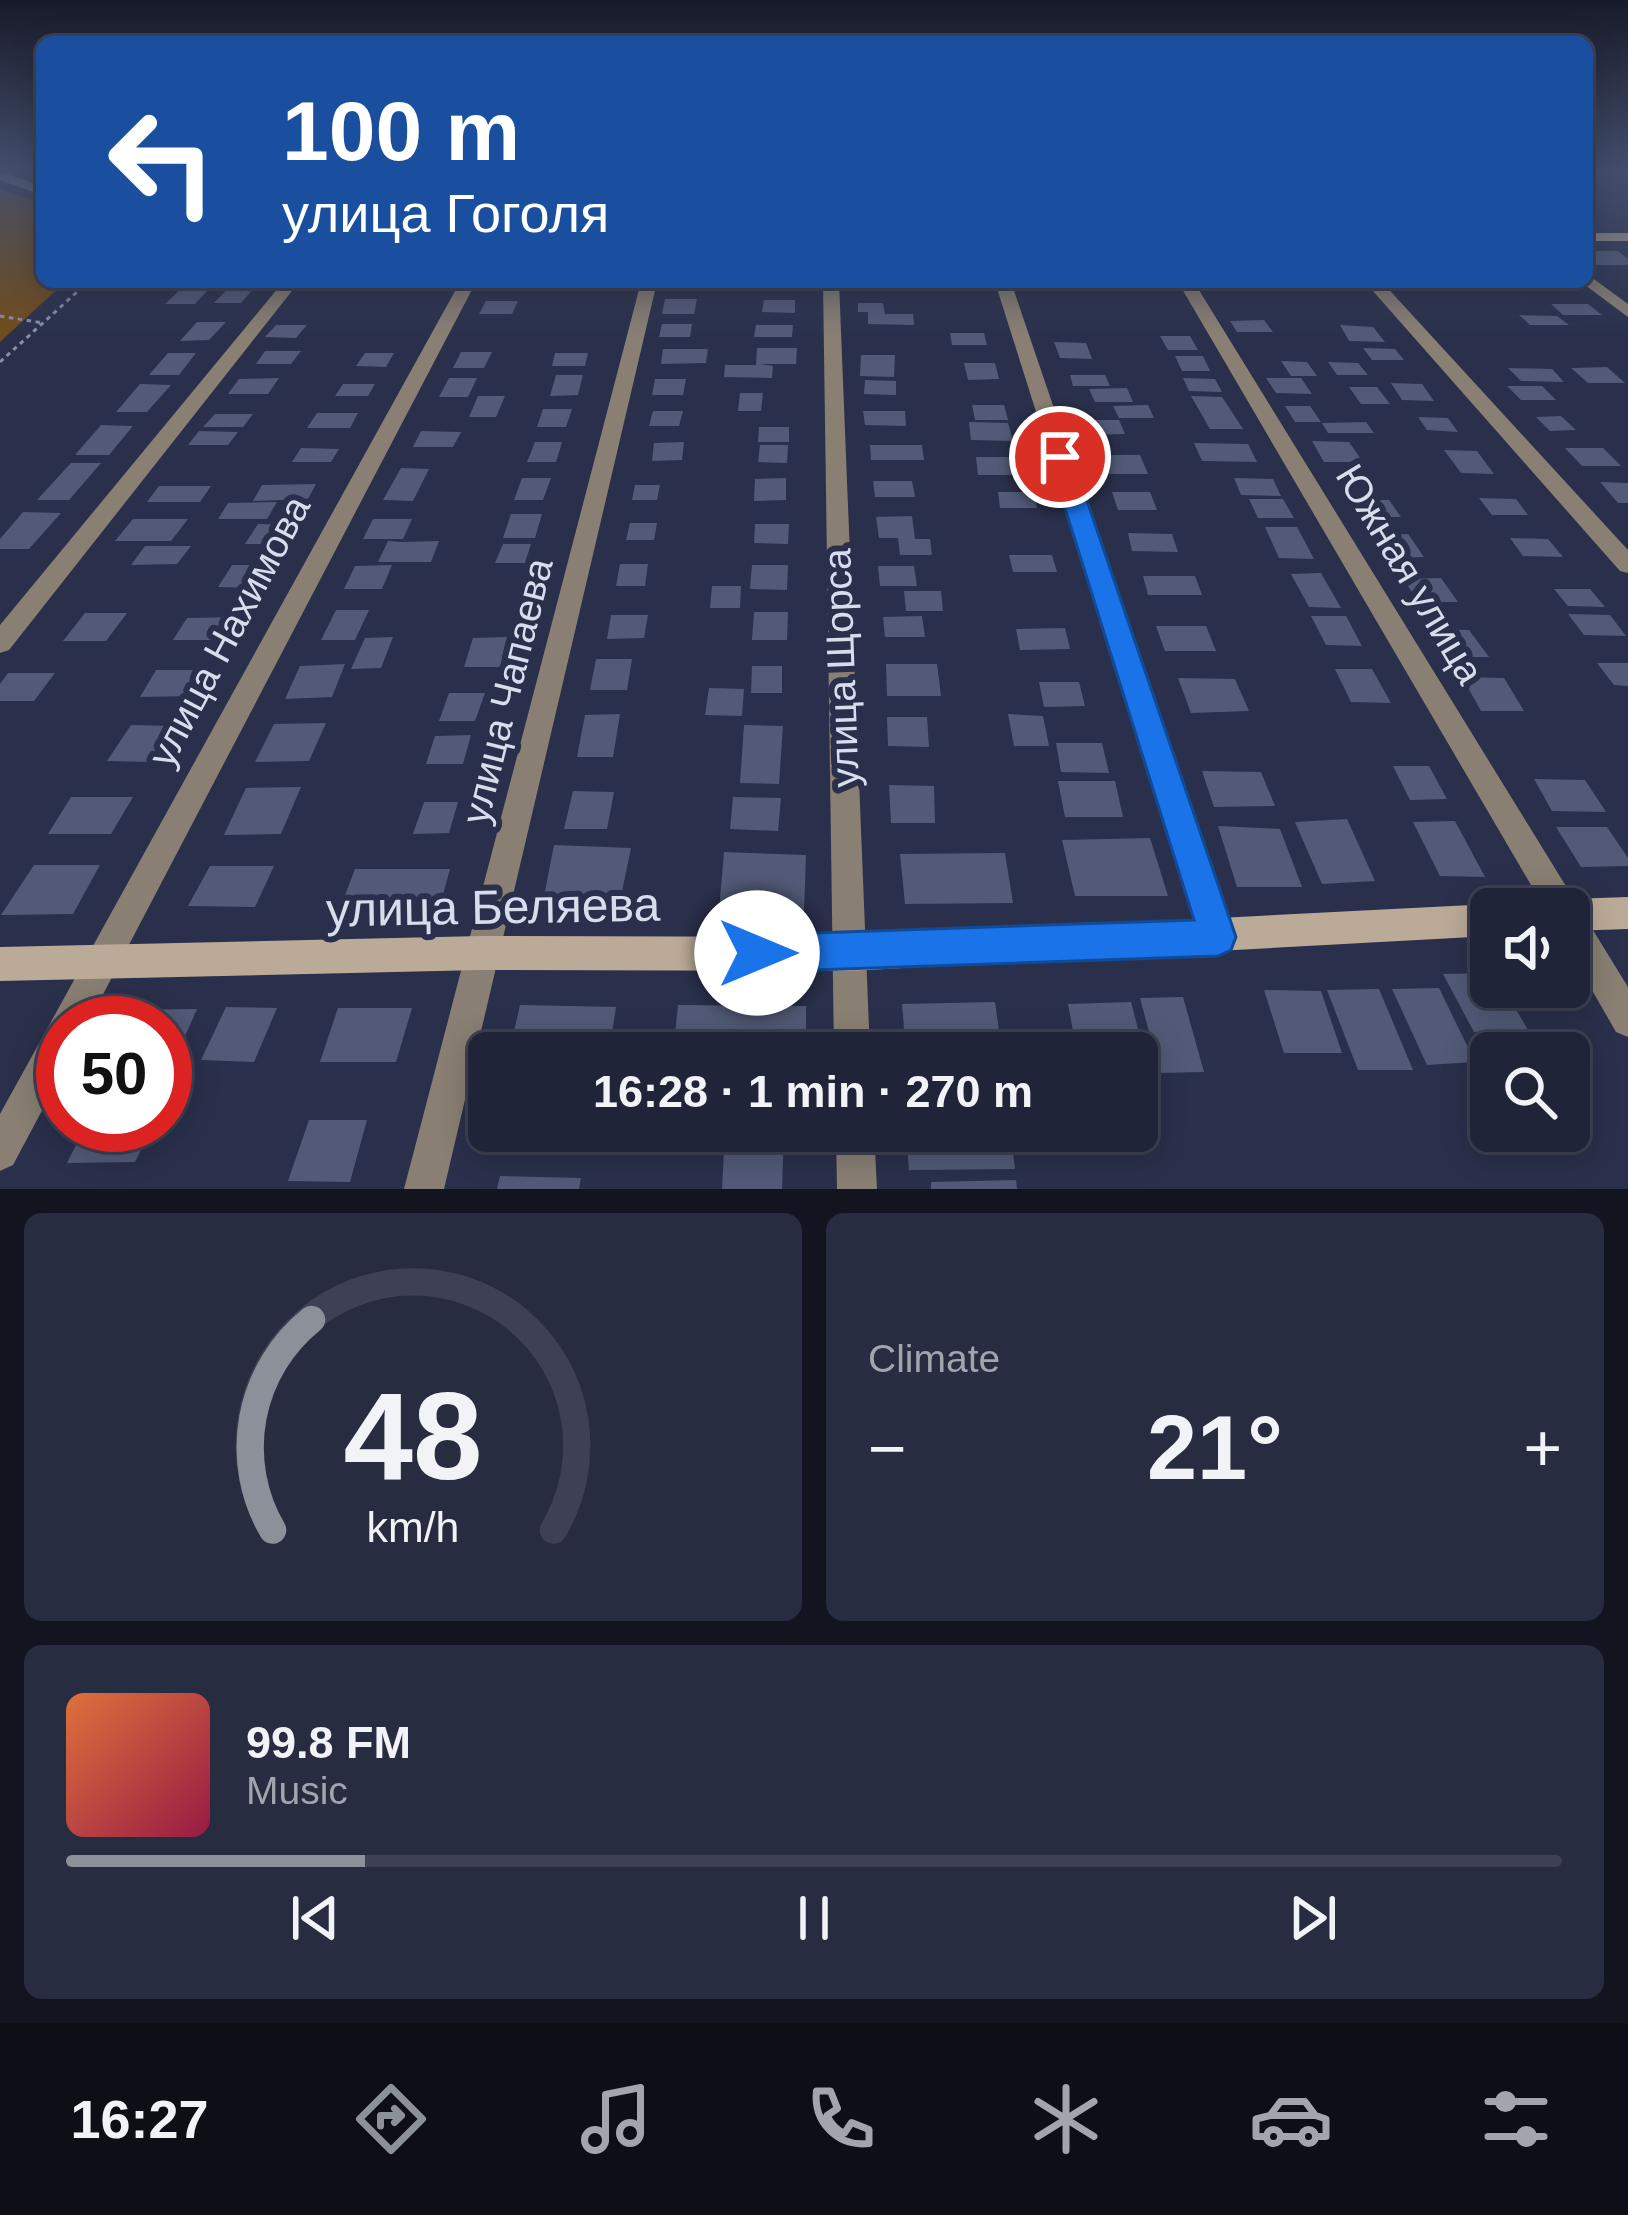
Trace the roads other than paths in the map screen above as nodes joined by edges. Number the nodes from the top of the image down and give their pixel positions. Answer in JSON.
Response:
{"nodes":[{"id":1,"x":1593,"y":237,"type":"edge"},
{"id":2,"x":1628,"y":238,"type":"edge"},
{"id":3,"x":1593,"y":284,"type":"edge"},
{"id":4,"x":286,"y":288,"type":"edge"},
{"id":5,"x":465,"y":288,"type":"edge"},
{"id":6,"x":647,"y":288,"type":"edge"},
{"id":7,"x":831,"y":288,"type":"edge"},
{"id":8,"x":1005,"y":288,"type":"edge"},
{"id":9,"x":1190,"y":288,"type":"edge"},
{"id":10,"x":1378,"y":288,"type":"edge"},
{"id":11,"x":1628,"y":312,"type":"edge"},
{"id":12,"x":1628,"y":565,"type":"edge"},
{"id":13,"x":0,"y":644,"type":"edge"},
{"id":14,"x":1551,"y":888,"type":"edge"},
{"id":15,"x":1628,"y":913,"type":"edge"},
{"id":16,"x":1590,"y":914,"type":"edge"},
{"id":17,"x":1470,"y":921,"type":"edge"},
{"id":18,"x":1218,"y":937,"type":"junction"},
{"id":19,"x":481,"y":953,"type":"junction"},
{"id":20,"x":849,"y":954,"type":"junction"},
{"id":21,"x":1590,"y":954,"type":"edge"},
{"id":22,"x":102,"y":962,"type":"junction"},
{"id":23,"x":0,"y":964,"type":"edge"},
{"id":24,"x":84,"y":996,"type":"edge"},
{"id":25,"x":1628,"y":1020,"type":"edge"},
{"id":26,"x":851,"y":1032,"type":"edge"},
{"id":27,"x":36,"y":1085,"type":"edge"},
{"id":28,"x":0,"y":1152,"type":"edge"},
{"id":29,"x":855,"y":1152,"type":"edge"},
{"id":30,"x":424,"y":1189,"type":"edge"},
{"id":31,"x":856,"y":1189,"type":"edge"}],
"edges":[{"from":1,"to":2,"type":"main road"},
{"from":3,"to":11,"type":"street"},
{"from":4,"to":13,"type":"street"},
{"from":5,"to":22,"type":"street","name":"улица Нахимова"},
{"from":6,"to":19,"type":"street","name":"улица Чапаева"},
{"from":7,"to":20,"type":"street","name":"улица Щорса"},
{"from":8,"to":18,"type":"street"},
{"from":9,"to":14,"type":"street","name":"Южная улица"},
{"from":10,"to":12,"type":"street"},
{"from":15,"to":16,"type":"main road"},
{"from":17,"to":18,"type":"main road","name":"улица Беляева"},
{"from":18,"to":20,"type":"main road","name":"улица Беляева"},
{"from":19,"to":20,"type":"main road","name":"улица Беляева"},
{"from":19,"to":22,"type":"main road","name":"улица Беляева"},
{"from":19,"to":30,"type":"street","name":"улица Чапаева"},
{"from":20,"to":26,"type":"street","name":"улица Щорса"},
{"from":21,"to":25,"type":"street","name":"Южная улица"},
{"from":22,"to":23,"type":"main road","name":"улица Беляева"},
{"from":22,"to":24,"type":"street","name":"улица Нахимова"},
{"from":27,"to":28,"type":"street"},
{"from":29,"to":31,"type":"street"}]}
